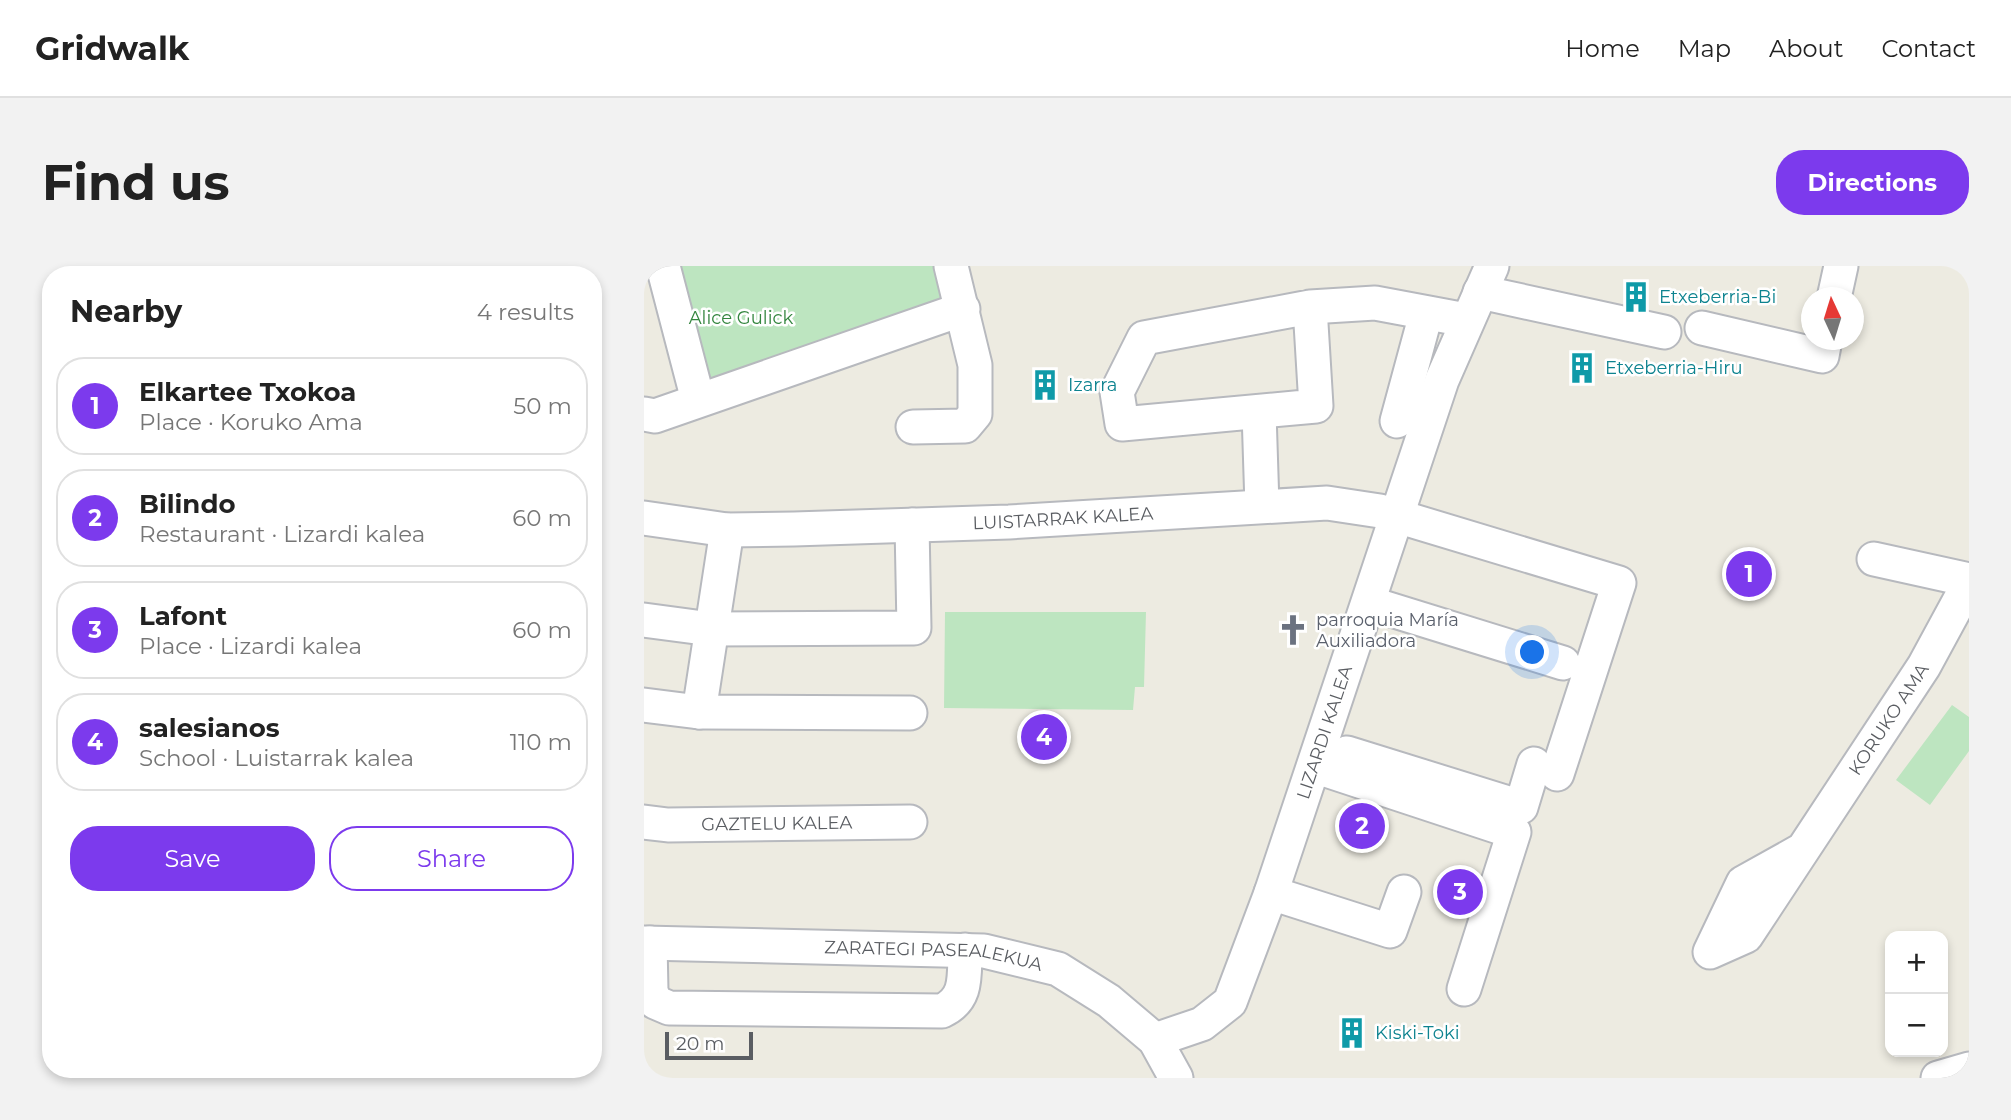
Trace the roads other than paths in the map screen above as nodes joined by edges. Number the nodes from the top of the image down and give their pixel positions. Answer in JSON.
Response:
{"nodes":[{"id":1,"x":663,"y":266,"type":"edge"},
{"id":2,"x":951,"y":266,"type":"edge"},
{"id":3,"x":1841,"y":266,"type":"edge"},
{"id":4,"x":1836,"y":287,"type":"edge"},
{"id":5,"x":1479,"y":293,"type":"edge"},
{"id":6,"x":1310,"y":307,"type":"junction"},
{"id":7,"x":963,"y":309,"type":"junction"},
{"id":8,"x":1426,"y":314,"type":"junction"},
{"id":9,"x":1702,"y":328,"type":"dead end"},
{"id":10,"x":1664,"y":332,"type":"dead end"},
{"id":11,"x":1823,"y":350,"type":"edge"},
{"id":12,"x":698,"y":400,"type":"junction"},
{"id":13,"x":1259,"y":412,"type":"junction"},
{"id":14,"x":644,"y":414,"type":"edge"},
{"id":15,"x":1397,"y":421,"type":"dead end"},
{"id":16,"x":913,"y":427,"type":"dead end"},
{"id":17,"x":1262,"y":506,"type":"junction"},
{"id":18,"x":1398,"y":517,"type":"junction"},
{"id":19,"x":644,"y":519,"type":"edge"},
{"id":20,"x":912,"y":525,"type":"junction"},
{"id":21,"x":727,"y":530,"type":"junction"},
{"id":22,"x":1874,"y":559,"type":"dead end"},
{"id":23,"x":1969,"y":582,"type":"edge"},
{"id":24,"x":1369,"y":603,"type":"junction"},
{"id":25,"x":644,"y":620,"type":"edge"},
{"id":26,"x":711,"y":629,"type":"junction"},
{"id":27,"x":1563,"y":663,"type":"dead end"},
{"id":28,"x":644,"y":705,"type":"edge"},
{"id":29,"x":699,"y":712,"type":"junction"},
{"id":30,"x":910,"y":713,"type":"dead end"},
{"id":31,"x":1317,"y":755,"type":"junction"},
{"id":32,"x":644,"y":822,"type":"edge"},
{"id":33,"x":910,"y":822,"type":"dead end"},
{"id":34,"x":1802,"y":850,"type":"dead end"},
{"id":35,"x":1404,"y":892,"type":"dead end"},
{"id":36,"x":1271,"y":893,"type":"junction"},
{"id":37,"x":647,"y":943,"type":"edge"},
{"id":38,"x":965,"y":950,"type":"junction"},
{"id":39,"x":1464,"y":989,"type":"dead end"},
{"id":40,"x":1155,"y":1040,"type":"junction"},
{"id":41,"x":1176,"y":1078,"type":"edge"}],
"edges":[{"from":1,"to":12,"type":"street"},
{"from":2,"to":7,"type":"street"},
{"from":3,"to":4,"type":"street"},
{"from":5,"to":8,"type":"street"},
{"from":5,"to":10,"type":"street"},
{"from":5,"to":18,"type":"street","name":"LIZARDI KALEA"},
{"from":6,"to":8,"type":"street"},
{"from":6,"to":13,"type":"street"},
{"from":6,"to":13,"type":"street"},
{"from":7,"to":12,"type":"street"},
{"from":7,"to":16,"type":"street"},
{"from":8,"to":15,"type":"street"},
{"from":9,"to":11,"type":"street"},
{"from":12,"to":14,"type":"street"},
{"from":13,"to":17,"type":"street"},
{"from":17,"to":18,"type":"street","name":"LUISTARRAK KALEA"},
{"from":17,"to":20,"type":"street","name":"LUISTARRAK KALEA"},
{"from":18,"to":24,"type":"street","name":"LIZARDI KALEA"},
{"from":18,"to":31,"type":"street","name":"LUISTARRAK KALEA"},
{"from":19,"to":21,"type":"street","name":"LUISTARRAK KALEA"},
{"from":20,"to":21,"type":"street","name":"LUISTARRAK KALEA"},
{"from":20,"to":26,"type":"street"},
{"from":21,"to":26,"type":"street"},
{"from":22,"to":23,"type":"street","name":"KORUKO AMA"},
{"from":23,"to":34,"type":"street","name":"KORUKO AMA"},
{"from":24,"to":27,"type":"street"},
{"from":24,"to":31,"type":"street","name":"LIZARDI KALEA"},
{"from":25,"to":26,"type":"street"},
{"from":26,"to":29,"type":"street"},
{"from":28,"to":29,"type":"street"},
{"from":29,"to":30,"type":"street"},
{"from":31,"to":36,"type":"street","name":"LIZARDI KALEA"},
{"from":31,"to":39,"type":"street"},
{"from":32,"to":33,"type":"street","name":"GAZTELU KALEA"},
{"from":35,"to":36,"type":"street"},
{"from":36,"to":40,"type":"street","name":"LIZARDI KALEA"},
{"from":37,"to":38,"type":"street","name":"ZARATEGI PASEALEKUA"},
{"from":37,"to":38,"type":"street"},
{"from":38,"to":40,"type":"street","name":"ZARATEGI PASEALEKUA"},
{"from":40,"to":41,"type":"street","name":"ZARATEGI PASEALEKUA"}]}
